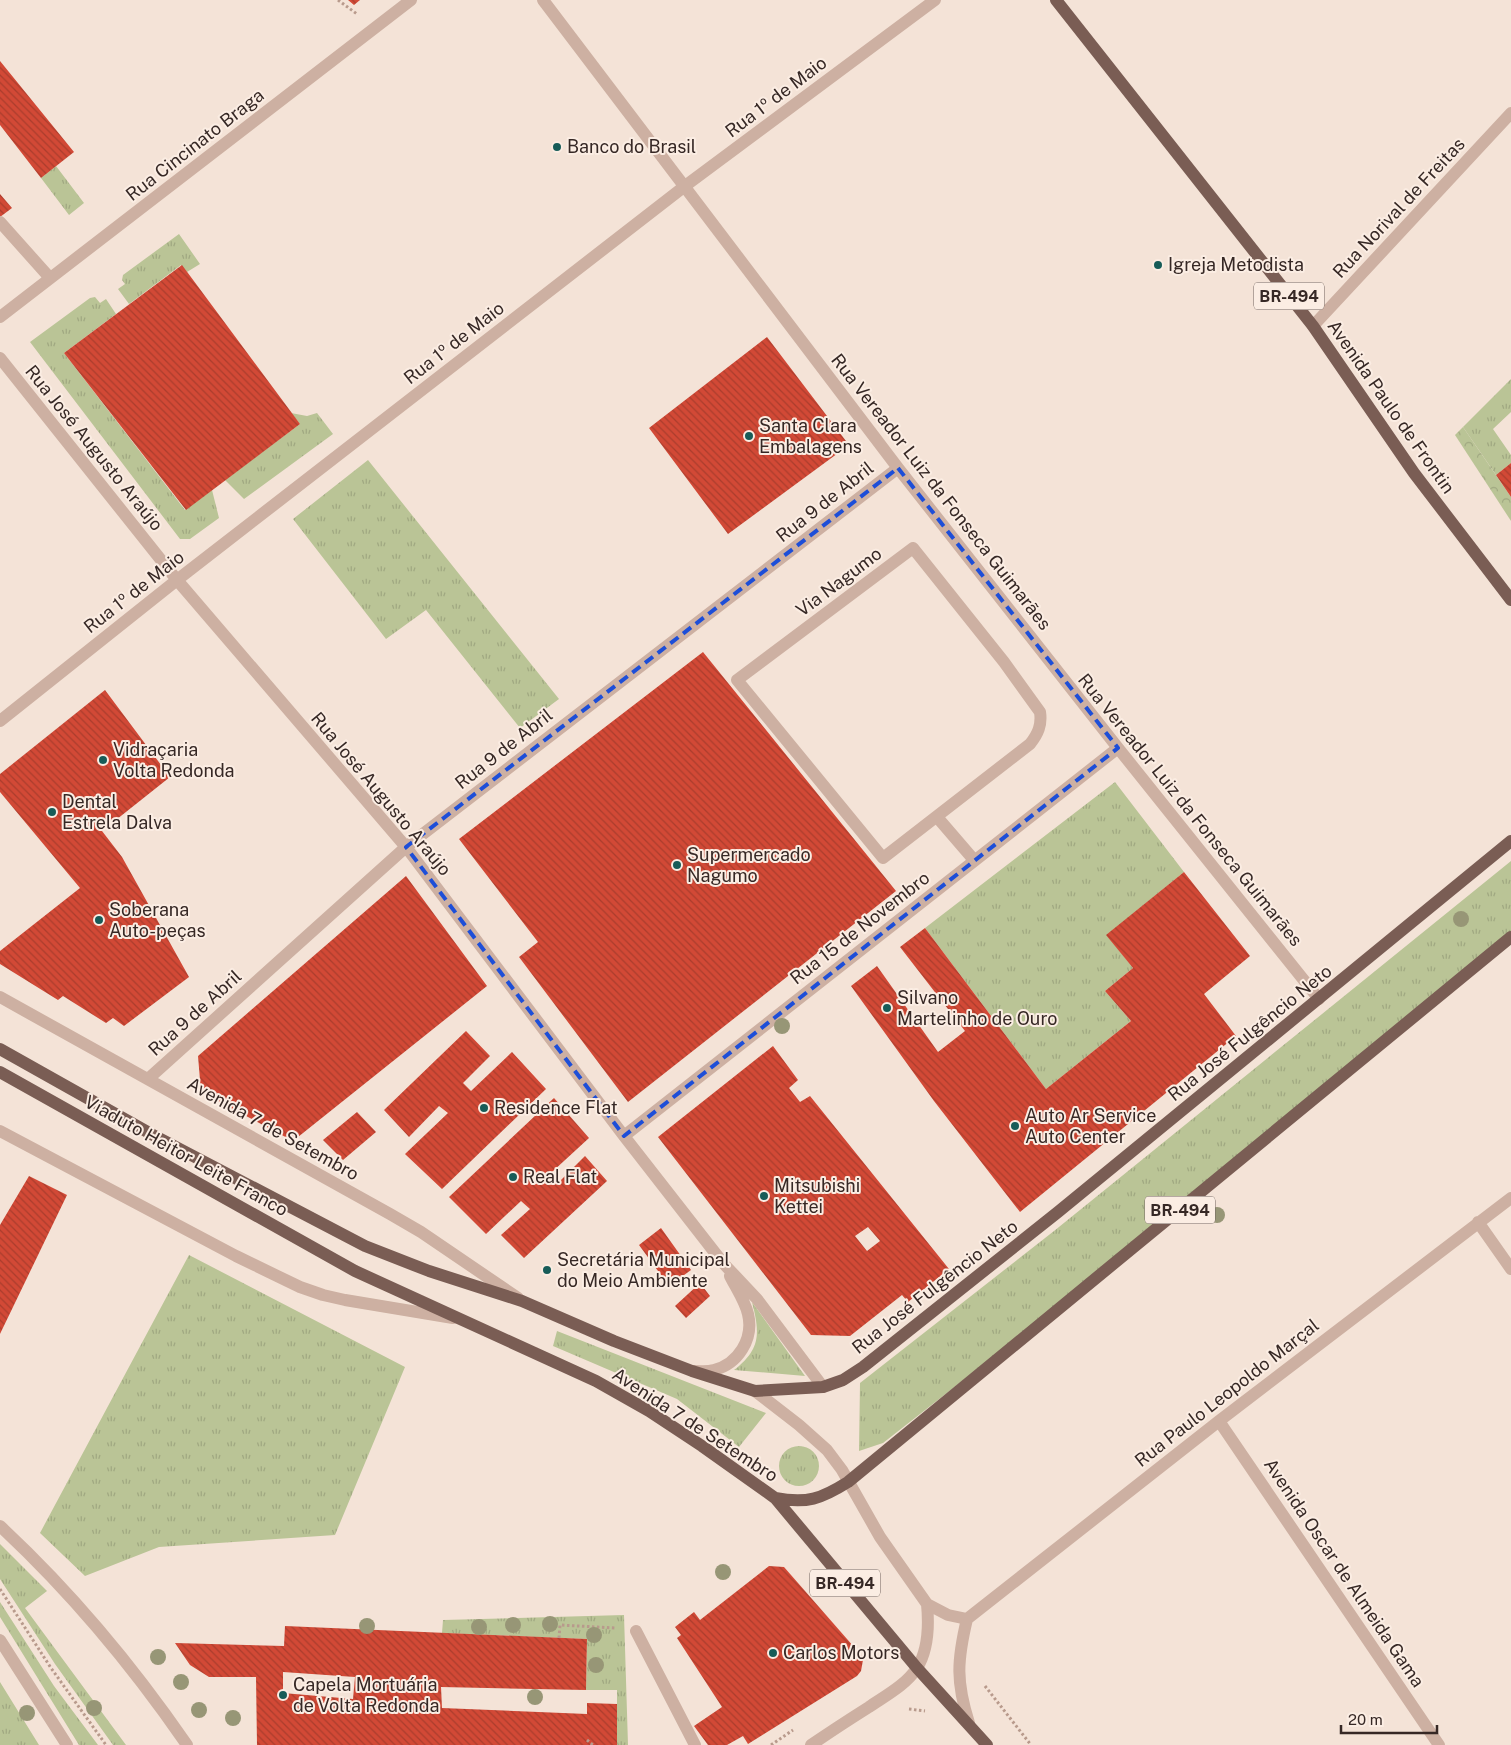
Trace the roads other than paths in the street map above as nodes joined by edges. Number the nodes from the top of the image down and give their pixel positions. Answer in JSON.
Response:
{"nodes":[{"id":1,"x":411,"y":0,"type":"edge"},
{"id":2,"x":543,"y":0,"type":"edge"},
{"id":3,"x":935,"y":0,"type":"edge"},
{"id":4,"x":1056,"y":0,"type":"edge"},
{"id":5,"x":1511,"y":113,"type":"edge"},
{"id":6,"x":685,"y":186,"type":"junction"},
{"id":7,"x":0,"y":222,"type":"edge"},
{"id":8,"x":50,"y":278,"type":"junction"},
{"id":9,"x":0,"y":317,"type":"edge"},
{"id":10,"x":1313,"y":326,"type":"junction"},
{"id":11,"x":0,"y":358,"type":"edge"},
{"id":12,"x":898,"y":468,"type":"junction"},
{"id":13,"x":177,"y":580,"type":"junction"},
{"id":14,"x":1511,"y":600,"type":"edge"},
{"id":15,"x":0,"y":721,"type":"edge"},
{"id":16,"x":1118,"y":748,"type":"junction"},
{"id":17,"x":937,"y":816,"type":"junction"},
{"id":18,"x":1511,"y":841,"type":"edge"},
{"id":19,"x":406,"y":847,"type":"junction"},
{"id":20,"x":974,"y":860,"type":"junction"},
{"id":21,"x":1511,"y":937,"type":"edge"},
{"id":22,"x":0,"y":998,"type":"edge"},
{"id":23,"x":1319,"y":999,"type":"junction"},
{"id":24,"x":0,"y":1049,"type":"edge"},
{"id":25,"x":0,"y":1072,"type":"edge"},
{"id":26,"x":148,"y":1079,"type":"junction"},
{"id":27,"x":0,"y":1131,"type":"edge"},
{"id":28,"x":624,"y":1136,"type":"junction"},
{"id":29,"x":1511,"y":1198,"type":"edge"},
{"id":30,"x":1478,"y":1222,"type":"junction"},
{"id":31,"x":723,"y":1263,"type":"junction"},
{"id":32,"x":1511,"y":1269,"type":"edge"},
{"id":33,"x":356,"y":1271,"type":"joint"},
{"id":34,"x":522,"y":1301,"type":"junction"},
{"id":35,"x":464,"y":1320,"type":"junction"},
{"id":36,"x":692,"y":1371,"type":"junction"},
{"id":37,"x":823,"y":1387,"type":"junction"},
{"id":38,"x":755,"y":1391,"type":"junction"},
{"id":39,"x":1219,"y":1421,"type":"junction"},
{"id":40,"x":848,"y":1482,"type":"junction"},
{"id":41,"x":775,"y":1498,"type":"junction"},
{"id":42,"x":0,"y":1526,"type":"edge"},
{"id":43,"x":928,"y":1604,"type":"junction"},
{"id":44,"x":967,"y":1619,"type":"junction"},
{"id":45,"x":636,"y":1631,"type":"road end"},
{"id":46,"x":0,"y":1640,"type":"edge"},
{"id":47,"x":917,"y":1668,"type":"junction"},
{"id":48,"x":968,"y":1723,"type":"junction"},
{"id":49,"x":67,"y":1745,"type":"edge"},
{"id":50,"x":187,"y":1745,"type":"edge"},
{"id":51,"x":695,"y":1745,"type":"edge"},
{"id":52,"x":811,"y":1745,"type":"edge"},
{"id":53,"x":987,"y":1745,"type":"edge"},
{"id":54,"x":1439,"y":1745,"type":"edge"}],
"edges":[{"from":1,"to":8,"type":"street","name":"Rua Cincinato Braga"},
{"from":2,"to":6,"type":"street","name":"Rua Vereador Luiz da Fonseca Guimarães"},
{"from":3,"to":6,"type":"street","name":"Rua 1º de Maio"},
{"from":4,"to":10,"type":"main road","name":"Avenida Paulo de Frontin","number":"BR-494"},
{"from":5,"to":10,"type":"street","name":"Rua Norival de Freitas"},
{"from":6,"to":12,"type":"street","name":"Rua Vereador Luiz da Fonseca Guimarães"},
{"from":6,"to":13,"type":"street","name":"Rua 1º de Maio"},
{"from":7,"to":8,"type":"street"},
{"from":8,"to":9,"type":"street","name":"Rua Cincinato Braga"},
{"from":10,"to":14,"type":"main road","name":"Avenida Paulo de Frontin","number":"BR-494"},
{"from":11,"to":13,"type":"street","name":"Rua José Augusto Araújo"},
{"from":12,"to":16,"type":"street","name":"Rua Vereador Luiz da Fonseca Guimarães"},
{"from":12,"to":19,"type":"street","name":"Rua 9 de Abril"},
{"from":13,"to":15,"type":"street","name":"Rua 1º de Maio"},
{"from":13,"to":19,"type":"street","name":"Rua José Augusto Araújo"},
{"from":16,"to":20,"type":"street","name":"Rua 15 de Novembro"},
{"from":16,"to":23,"type":"street","name":"Rua Vereador Luiz da Fonseca Guimarães"},
{"from":17,"to":17,"type":"street","name":"Via Nagumo"},
{"from":17,"to":20,"type":"street"},
{"from":18,"to":23,"type":"main road","name":"Rua José Fulgêncio Neto"},
{"from":19,"to":26,"type":"street","name":"Rua 9 de Abril"},
{"from":19,"to":28,"type":"street","name":"Rua José Augusto Araújo"},
{"from":20,"to":28,"type":"street","name":"Rua 15 de Novembro"},
{"from":21,"to":40,"type":"main road","number":"BR-494"},
{"from":22,"to":26,"type":"street","name":"Avenida 7 de Setembro"},
{"from":23,"to":37,"type":"main road","name":"Rua José Fulgêncio Neto"},
{"from":24,"to":34,"type":"main road","name":"Avenida 7 de Setembro"},
{"from":25,"to":33,"type":"main road","name":"Viaduto Heitor Leite Franco"},
{"from":26,"to":34,"type":"street","name":"Avenida 7 de Setembro"},
{"from":27,"to":35,"type":"street","name":"Avenida 7 de Setembro"},
{"from":28,"to":31,"type":"street","name":"Rua José Augusto Araújo"},
{"from":29,"to":30,"type":"street","name":"Rua Paulo Leopoldo Marçal"},
{"from":30,"to":32,"type":"street"},
{"from":30,"to":39,"type":"street","name":"Rua Paulo Leopoldo Marçal"},
{"from":31,"to":36,"type":"street","name":"Rua José Augusto Araújo"},
{"from":31,"to":37,"type":"street","name":"Rua José Augusto Araújo"},
{"from":33,"to":35,"type":"main road","name":"Avenida 7 de Setembro"},
{"from":34,"to":36,"type":"main road","name":"Avenida 7 de Setembro"},
{"from":35,"to":41,"type":"main road","name":"Avenida 7 de Setembro"},
{"from":36,"to":38,"type":"main road","name":"Avenida 7 de Setembro"},
{"from":37,"to":38,"type":"main road","name":"Rua José Fulgêncio Neto"},
{"from":38,"to":40,"type":"street","name":"Avenida 7 de Setembro"},
{"from":39,"to":44,"type":"street","name":"Rua Paulo Leopoldo Marçal"},
{"from":39,"to":54,"type":"street","name":"Avenida Oscar de Almeida Gama"},
{"from":40,"to":41,"type":"main road"},
{"from":40,"to":43,"type":"street","name":"Avenida 7 de Setembro","number":"BR-494"},
{"from":41,"to":47,"type":"main road","name":"Avenida 7 de Setembro","number":"BR-494"},
{"from":42,"to":50,"type":"street"},
{"from":43,"to":44,"type":"street"},
{"from":43,"to":47,"type":"street"},
{"from":44,"to":48,"type":"street"},
{"from":45,"to":51,"type":"street"},
{"from":46,"to":49,"type":"street"},
{"from":47,"to":48,"type":"main road","name":"Avenida 7 de Setembro"},
{"from":47,"to":52,"type":"street"},
{"from":48,"to":53,"type":"main road","name":"Avenida 7 de Setembro"}]}
